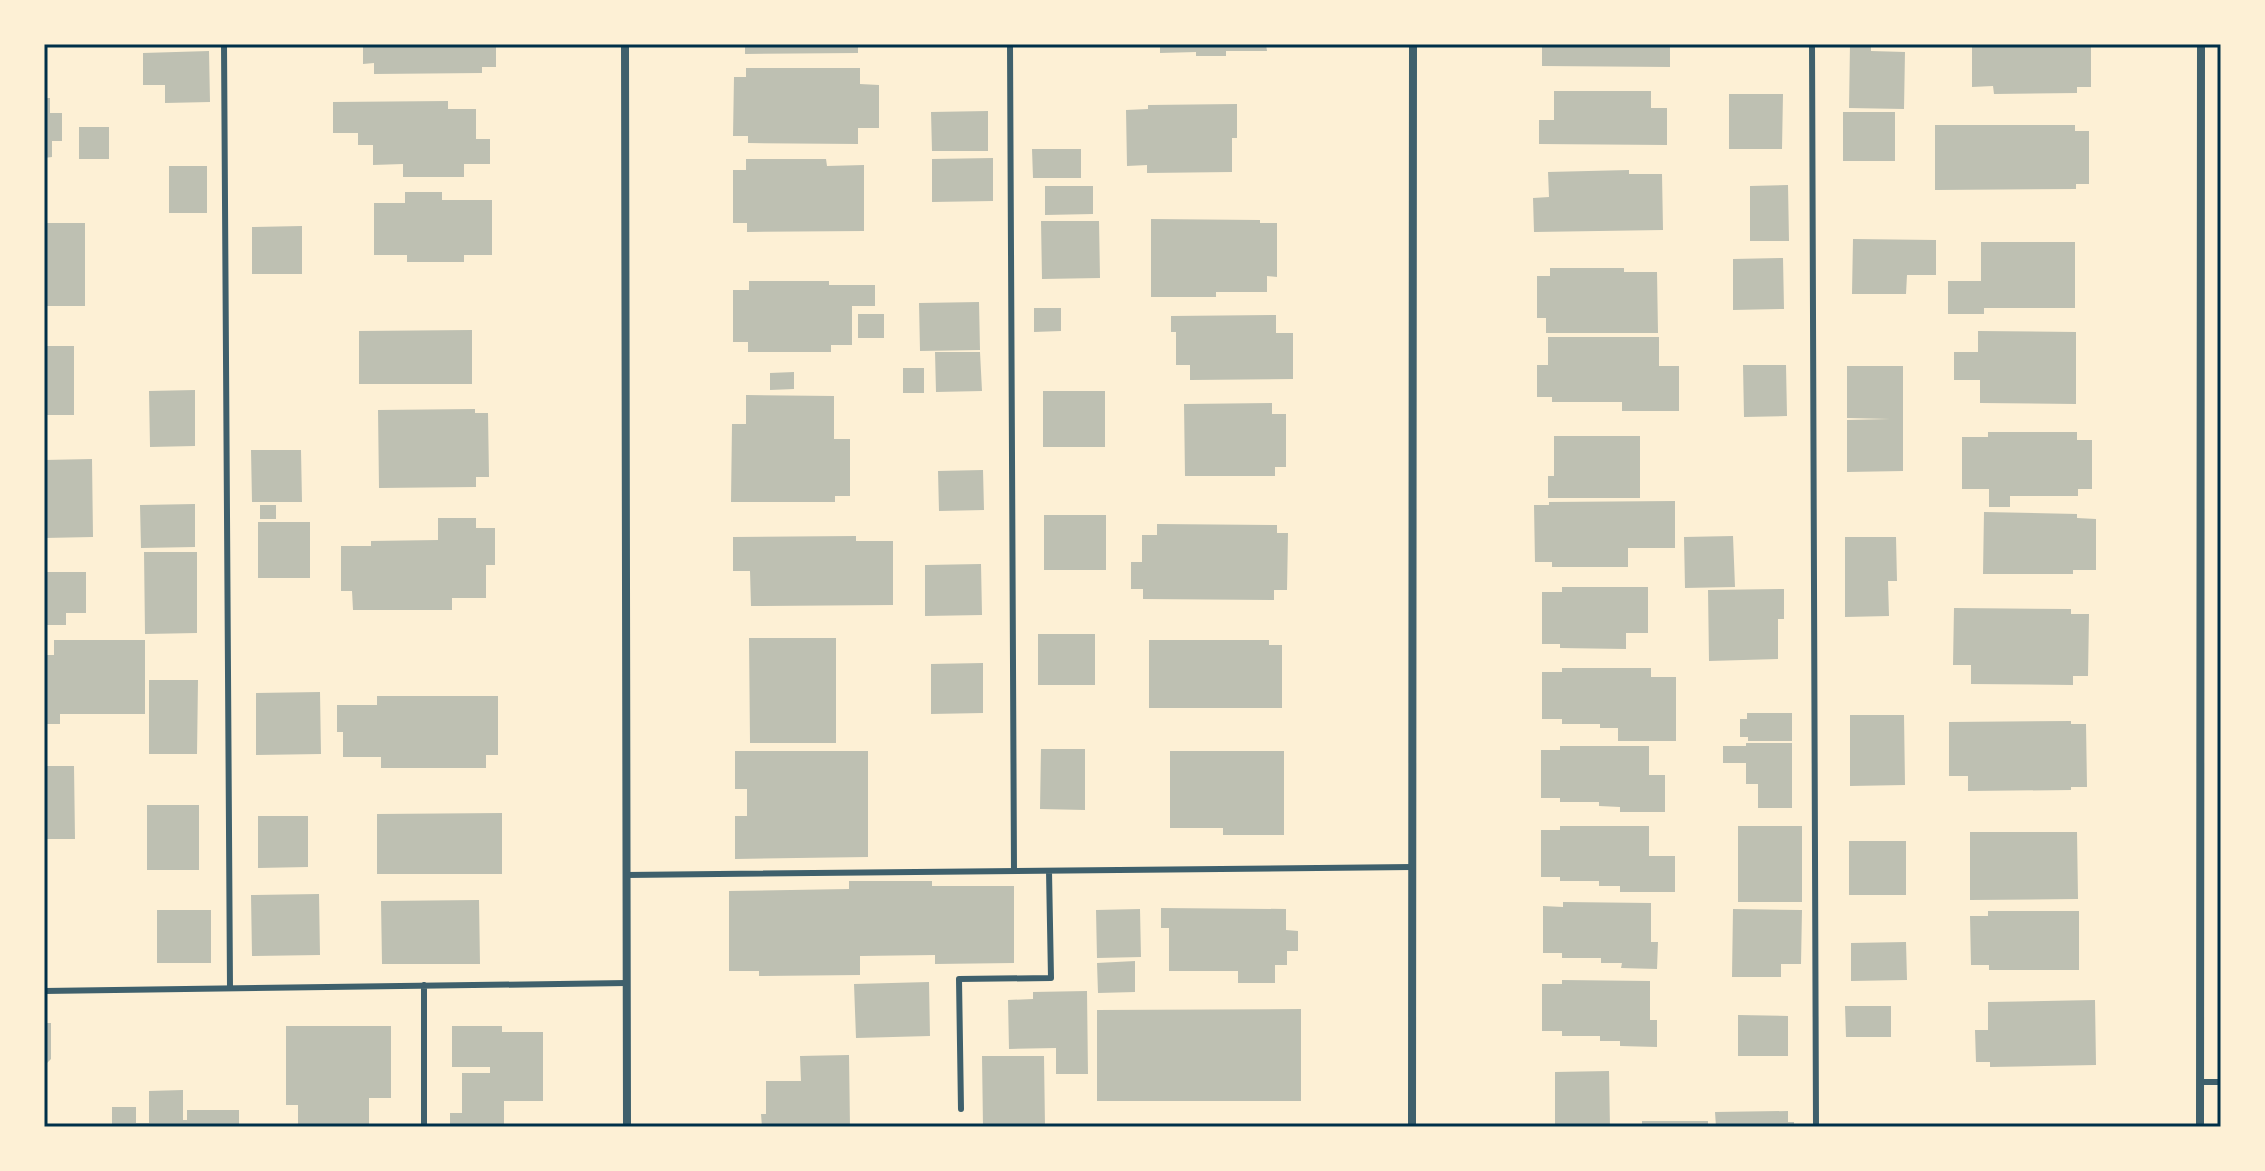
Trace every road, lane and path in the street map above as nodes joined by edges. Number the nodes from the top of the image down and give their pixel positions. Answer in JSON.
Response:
{"nodes":[{"id":1,"x":224,"y":44,"type":"edge"},
{"id":2,"x":625,"y":44,"type":"edge"},
{"id":3,"x":1010,"y":44,"type":"edge"},
{"id":4,"x":1413,"y":44,"type":"edge"},
{"id":5,"x":1812,"y":44,"type":"edge"},
{"id":6,"x":2201,"y":44,"type":"edge"},
{"id":7,"x":1412,"y":867,"type":"junction"},
{"id":8,"x":1014,"y":871,"type":"junction"},
{"id":9,"x":1049,"y":871,"type":"junction"},
{"id":10,"x":626,"y":875,"type":"junction"},
{"id":11,"x":627,"y":983,"type":"junction"},
{"id":12,"x":424,"y":985,"type":"junction"},
{"id":13,"x":230,"y":988,"type":"junction"},
{"id":14,"x":44,"y":991,"type":"edge"},
{"id":15,"x":2200,"y":1082,"type":"junction"},
{"id":16,"x":2221,"y":1082,"type":"edge"},
{"id":17,"x":961,"y":1109,"type":"dead end"},
{"id":18,"x":424,"y":1127,"type":"edge"},
{"id":19,"x":627,"y":1127,"type":"edge"},
{"id":20,"x":1412,"y":1127,"type":"edge"},
{"id":21,"x":1816,"y":1127,"type":"edge"},
{"id":22,"x":2200,"y":1127,"type":"edge"}],
"edges":[{"from":1,"to":13,"type":"lane"},
{"from":2,"to":10,"type":"street"},
{"from":3,"to":8,"type":"lane"},
{"from":4,"to":7,"type":"street"},
{"from":5,"to":21,"type":"lane"},
{"from":6,"to":15,"type":"street"},
{"from":7,"to":9,"type":"lane"},
{"from":7,"to":20,"type":"street"},
{"from":8,"to":9,"type":"lane"},
{"from":8,"to":10,"type":"lane"},
{"from":9,"to":17,"type":"lane"},
{"from":10,"to":11,"type":"street"},
{"from":11,"to":12,"type":"lane"},
{"from":11,"to":19,"type":"street"},
{"from":12,"to":13,"type":"lane"},
{"from":12,"to":18,"type":"lane"},
{"from":13,"to":14,"type":"lane"},
{"from":15,"to":16,"type":"lane"},
{"from":15,"to":22,"type":"street"}]}
